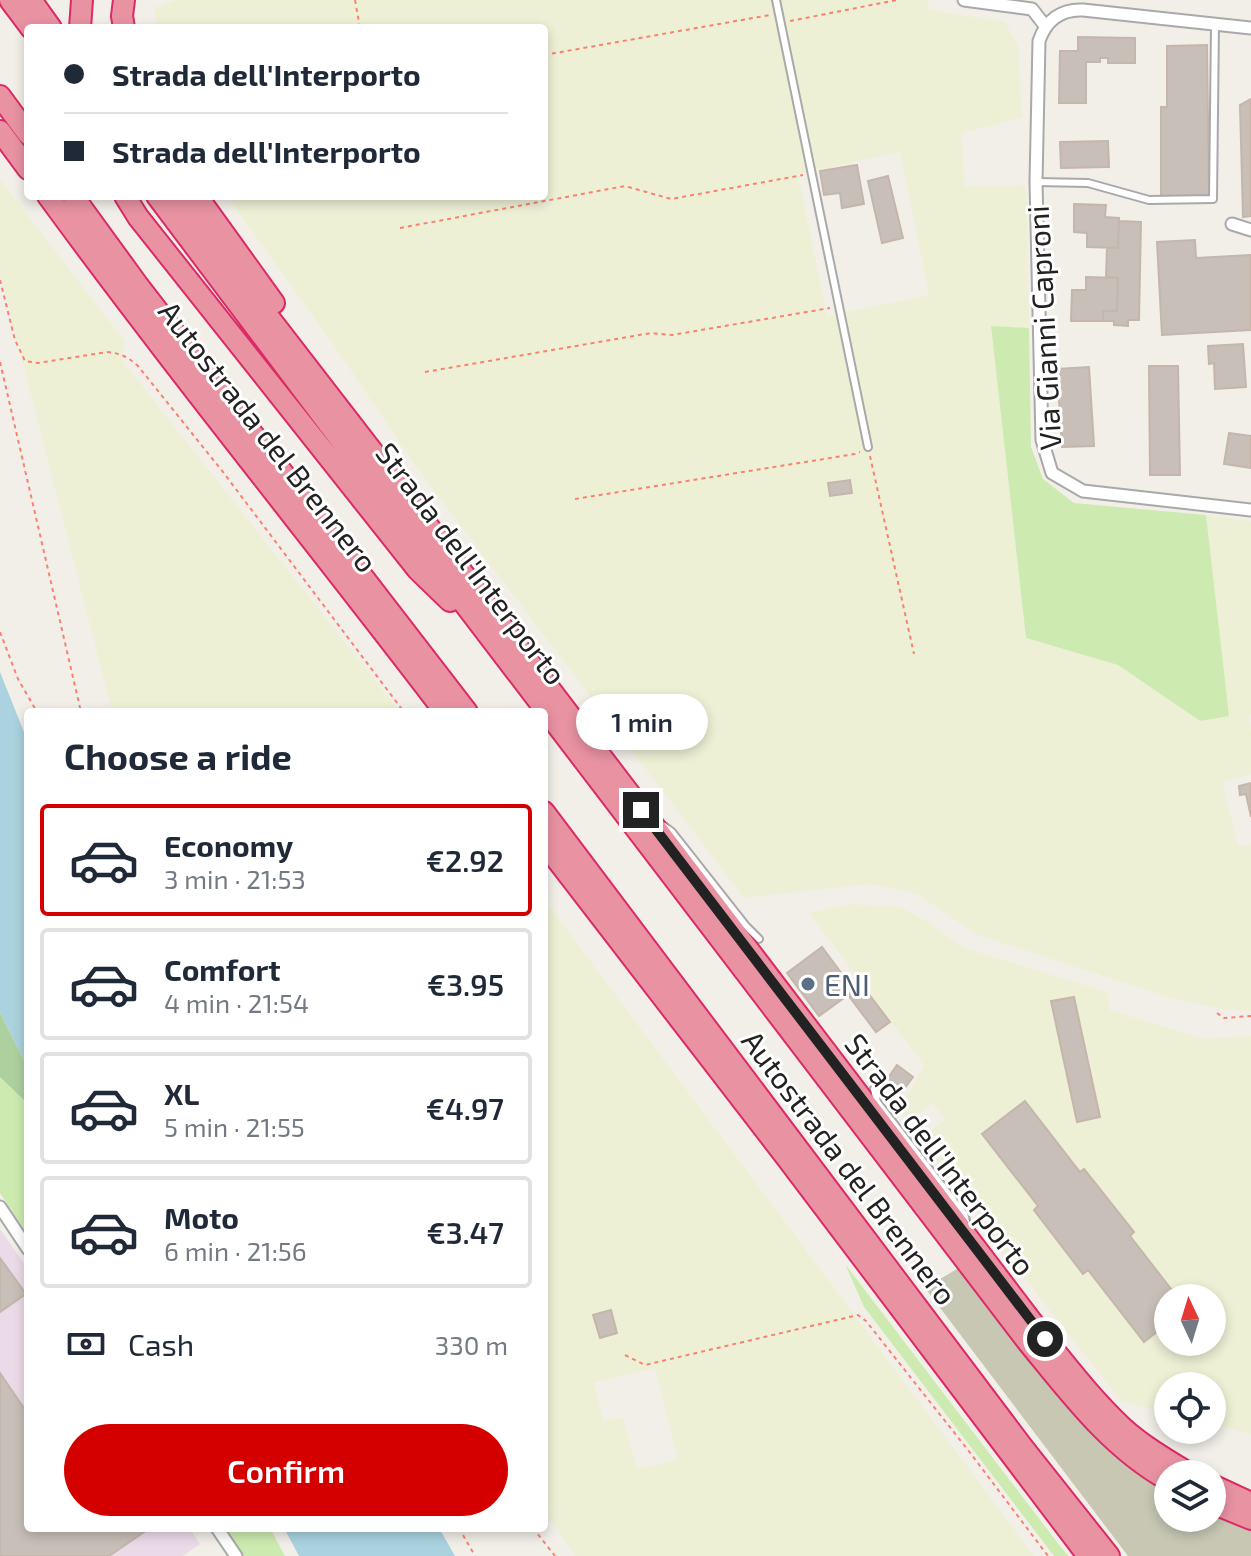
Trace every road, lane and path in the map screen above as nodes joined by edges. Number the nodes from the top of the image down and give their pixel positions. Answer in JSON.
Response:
{"nodes":[{"id":1,"x":10,"y":0,"type":"edge"},
{"id":2,"x":31,"y":0,"type":"edge"},
{"id":3,"x":82,"y":0,"type":"edge"},
{"id":4,"x":124,"y":0,"type":"edge"},
{"id":5,"x":355,"y":0,"type":"edge"},
{"id":6,"x":776,"y":0,"type":"edge"},
{"id":7,"x":897,"y":0,"type":"edge"},
{"id":8,"x":964,"y":0,"type":"edge"},
{"id":9,"x":1031,"y":5,"type":"edge"},
{"id":10,"x":779,"y":13,"type":"junction"},
{"id":11,"x":781,"y":22,"type":"junction"},
{"id":12,"x":28,"y":24,"type":"edge"},
{"id":13,"x":48,"y":24,"type":"edge"},
{"id":14,"x":80,"y":24,"type":"edge"},
{"id":15,"x":123,"y":24,"type":"edge"},
{"id":16,"x":359,"y":24,"type":"edge"},
{"id":17,"x":1215,"y":24,"type":"junction"},
{"id":18,"x":1046,"y":27,"type":"junction"},
{"id":19,"x":1251,"y":28,"type":"edge"},
{"id":20,"x":548,"y":54,"type":"edge"},
{"id":21,"x":0,"y":96,"type":"edge"},
{"id":22,"x":24,"y":129,"type":"edge"},
{"id":23,"x":0,"y":131,"type":"edge"},
{"id":24,"x":24,"y":164,"type":"edge"},
{"id":25,"x":812,"y":173,"type":"junction"},
{"id":26,"x":1036,"y":182,"type":"junction"},
{"id":27,"x":51,"y":200,"type":"edge"},
{"id":28,"x":76,"y":200,"type":"edge"},
{"id":29,"x":127,"y":200,"type":"edge"},
{"id":30,"x":160,"y":200,"type":"edge"},
{"id":31,"x":178,"y":200,"type":"edge"},
{"id":32,"x":200,"y":200,"type":"edge"},
{"id":33,"x":1232,"y":224,"type":"dead end"},
{"id":34,"x":400,"y":228,"type":"dead end"},
{"id":35,"x":1251,"y":230,"type":"edge"},
{"id":36,"x":0,"y":280,"type":"edge"},
{"id":37,"x":839,"y":307,"type":"junction"},
{"id":38,"x":0,"y":362,"type":"edge"},
{"id":39,"x":425,"y":372,"type":"dead end"},
{"id":40,"x":868,"y":447,"type":"junction"},
{"id":41,"x":386,"y":469,"type":"junction"},
{"id":42,"x":575,"y":499,"type":"dead end"},
{"id":43,"x":1251,"y":510,"type":"edge"},
{"id":44,"x":0,"y":632,"type":"edge"},
{"id":45,"x":498,"y":646,"type":"junction"},
{"id":46,"x":914,"y":654,"type":"dead end"},
{"id":47,"x":35,"y":708,"type":"edge"},
{"id":48,"x":80,"y":708,"type":"edge"},
{"id":49,"x":401,"y":708,"type":"edge"},
{"id":50,"x":442,"y":708,"type":"edge"},
{"id":51,"x":464,"y":708,"type":"edge"},
{"id":52,"x":545,"y":708,"type":"edge"},
{"id":53,"x":548,"y":712,"type":"edge"},
{"id":54,"x":641,"y":810,"type":"junction"},
{"id":55,"x":548,"y":817,"type":"edge"},
{"id":56,"x":548,"y":848,"type":"edge"},
{"id":57,"x":759,"y":939,"type":"dead end"},
{"id":58,"x":1217,"y":1013,"type":"dead end"},
{"id":59,"x":1251,"y":1016,"type":"edge"},
{"id":60,"x":874,"y":1089,"type":"dead end"},
{"id":61,"x":0,"y":1207,"type":"edge"},
{"id":62,"x":24,"y":1243,"type":"edge"},
{"id":63,"x":973,"y":1243,"type":"junction"},
{"id":64,"x":625,"y":1355,"type":"dead end"},
{"id":65,"x":1166,"y":1460,"type":"edge"},
{"id":66,"x":1154,"y":1472,"type":"edge"},
{"id":67,"x":1226,"y":1493,"type":"edge"},
{"id":68,"x":1226,"y":1504,"type":"edge"},
{"id":69,"x":1249,"y":1506,"type":"edge"},
{"id":70,"x":220,"y":1532,"type":"edge"},
{"id":71,"x":461,"y":1532,"type":"edge"},
{"id":72,"x":536,"y":1532,"type":"edge"},
{"id":73,"x":236,"y":1556,"type":"edge"},
{"id":74,"x":475,"y":1556,"type":"edge"},
{"id":75,"x":555,"y":1556,"type":"edge"},
{"id":76,"x":1048,"y":1556,"type":"edge"},
{"id":77,"x":1088,"y":1556,"type":"edge"},
{"id":78,"x":1109,"y":1556,"type":"edge"}],
"edges":[{"from":1,"to":12,"type":"highway"},
{"from":2,"to":13,"type":"highway"},
{"from":3,"to":14,"type":"highway"},
{"from":4,"to":15,"type":"highway"},
{"from":5,"to":16,"type":"path"},
{"from":6,"to":10,"type":"lane"},
{"from":7,"to":11,"type":"path"},
{"from":8,"to":9,"type":"street"},
{"from":9,"to":18,"type":"street"},
{"from":10,"to":11,"type":"lane"},
{"from":10,"to":20,"type":"path"},
{"from":11,"to":25,"type":"lane"},
{"from":17,"to":18,"type":"street"},
{"from":17,"to":19,"type":"street"},
{"from":17,"to":26,"type":"lane"},
{"from":18,"to":26,"type":"street","name":"Via Gianni Caproni"},
{"from":21,"to":22,"type":"highway"},
{"from":23,"to":24,"type":"highway"},
{"from":25,"to":34,"type":"path"},
{"from":25,"to":37,"type":"lane"},
{"from":26,"to":43,"type":"street","name":"Via Gianni Caproni"},
{"from":27,"to":50,"type":"highway","name":"Autostrada del Brennero"},
{"from":28,"to":51,"type":"highway","name":"Autostrada del Brennero"},
{"from":29,"to":45,"type":"highway"},
{"from":30,"to":45,"type":"highway","name":"Strada dell'Interporto"},
{"from":31,"to":41,"type":"highway","name":"Strada dell'Interporto"},
{"from":32,"to":41,"type":"highway"},
{"from":33,"to":35,"type":"street"},
{"from":36,"to":49,"type":"path"},
{"from":37,"to":39,"type":"path"},
{"from":37,"to":40,"type":"lane"},
{"from":38,"to":48,"type":"path"},
{"from":40,"to":42,"type":"path"},
{"from":40,"to":46,"type":"path"},
{"from":41,"to":54,"type":"highway","name":"Strada dell'Interporto"},
{"from":44,"to":47,"type":"path"},
{"from":45,"to":52,"type":"highway","name":"Strada dell'Interporto"},
{"from":53,"to":66,"type":"highway","name":"Strada dell'Interporto"},
{"from":54,"to":57,"type":"lane"},
{"from":54,"to":63,"type":"highway","name":"Strada dell'Interporto"},
{"from":55,"to":78,"type":"highway","name":"Autostrada del Brennero"},
{"from":56,"to":77,"type":"highway","name":"Autostrada del Brennero"},
{"from":58,"to":59,"type":"path"},
{"from":60,"to":63,"type":"lane"},
{"from":61,"to":62,"type":"street"},
{"from":63,"to":65,"type":"highway","name":"Strada dell'Interporto"},
{"from":64,"to":76,"type":"path"},
{"from":67,"to":69,"type":"highway"},
{"from":68,"to":69,"type":"highway"},
{"from":70,"to":73,"type":"street"},
{"from":71,"to":74,"type":"path"},
{"from":72,"to":75,"type":"path"}]}
